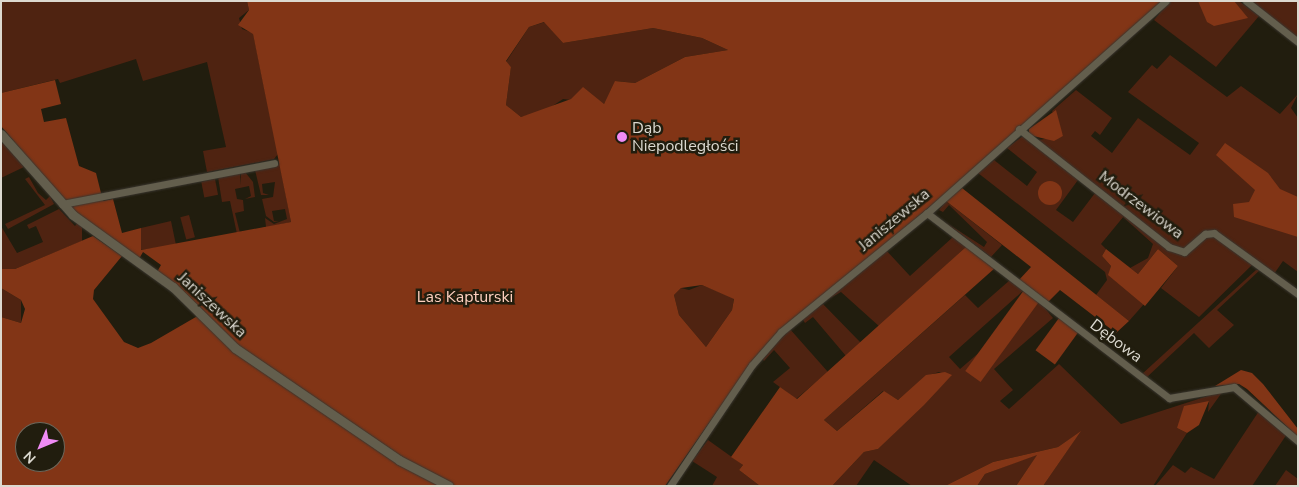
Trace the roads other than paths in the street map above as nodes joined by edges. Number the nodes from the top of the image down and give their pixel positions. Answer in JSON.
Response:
{"nodes":[{"id":1,"x":1166,"y":1,"type":"edge"},
{"id":2,"x":1246,"y":1,"type":"edge"},
{"id":3,"x":1298,"y":42,"type":"edge"},
{"id":4,"x":1019,"y":129,"type":"junction"},
{"id":5,"x":1,"y":134,"type":"edge"},
{"id":6,"x":274,"y":163,"type":"dead end"},
{"id":7,"x":62,"y":204,"type":"junction"},
{"id":8,"x":927,"y":213,"type":"junction"},
{"id":9,"x":1298,"y":294,"type":"edge"},
{"id":10,"x":1298,"y":441,"type":"edge"},
{"id":11,"x":449,"y":486,"type":"edge"},
{"id":12,"x":670,"y":486,"type":"edge"}],
"edges":[{"from":1,"to":4,"type":"street","name":"Janiszewska"},
{"from":2,"to":3,"type":"street"},
{"from":4,"to":8,"type":"street","name":"Janiszewska"},
{"from":4,"to":9,"type":"street","name":"Modrzewiowa"},
{"from":5,"to":7,"type":"street","name":"Janiszewska"},
{"from":6,"to":7,"type":"street"},
{"from":7,"to":11,"type":"street","name":"Janiszewska"},
{"from":8,"to":10,"type":"street","name":"Dębowa"},
{"from":8,"to":12,"type":"street","name":"Janiszewska"}]}
